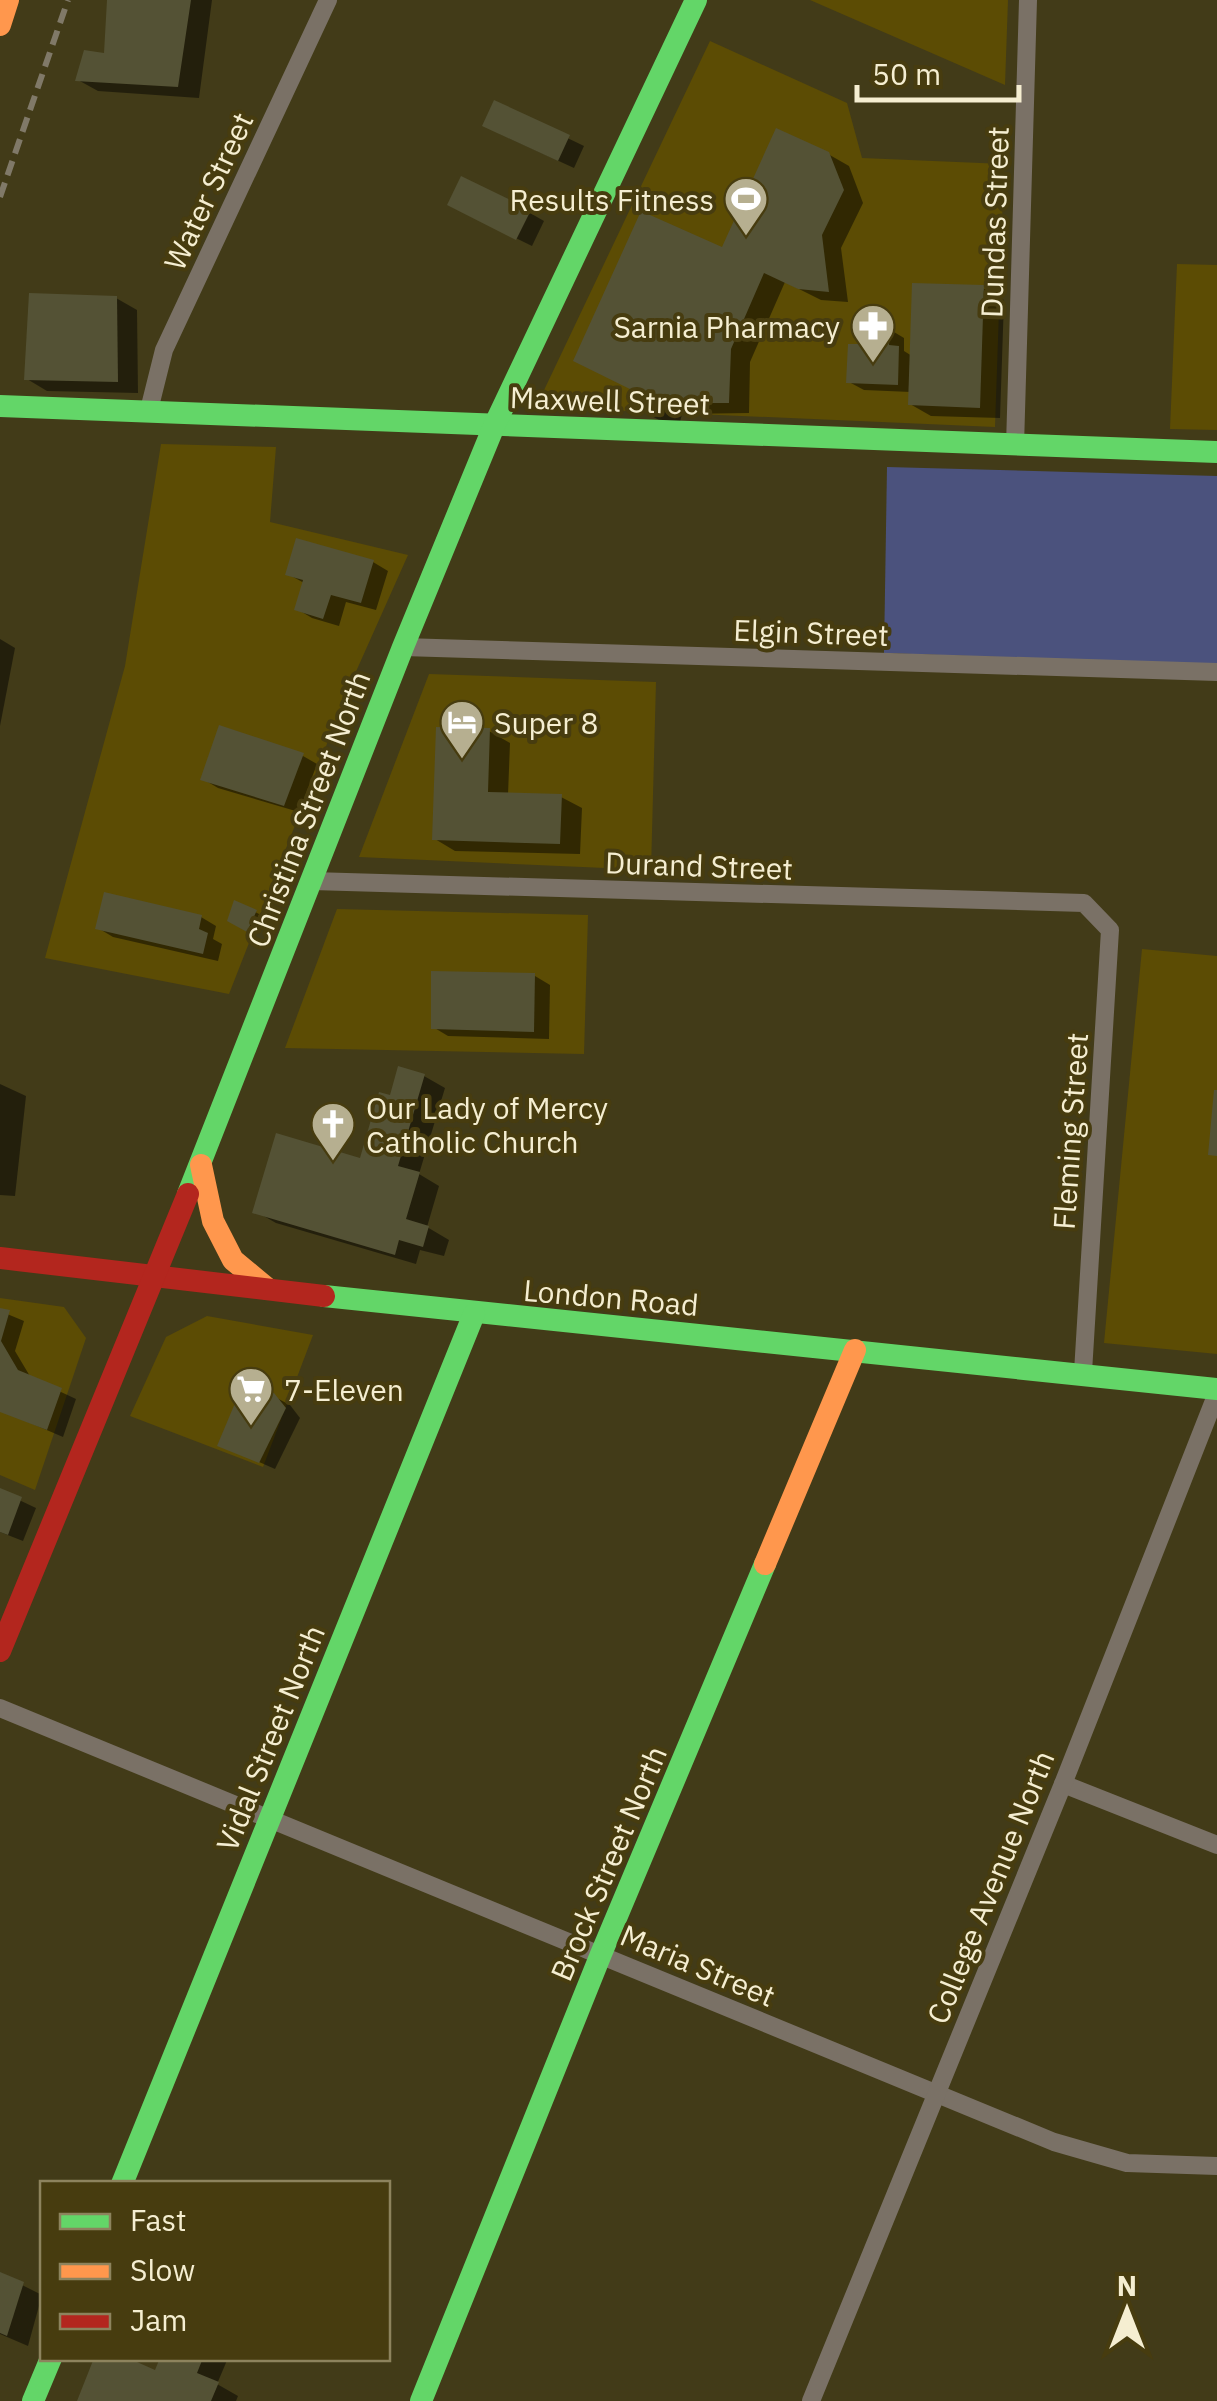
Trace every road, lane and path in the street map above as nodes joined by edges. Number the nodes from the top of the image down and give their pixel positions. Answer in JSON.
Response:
{"nodes":[{"id":1,"x":8,"y":0,"type":"edge"},
{"id":2,"x":328,"y":0,"type":"edge"},
{"id":3,"x":696,"y":0,"type":"edge"},
{"id":4,"x":1028,"y":0,"type":"edge"},
{"id":5,"x":0,"y":25,"type":"edge"},
{"id":6,"x":0,"y":406,"type":"edge"},
{"id":7,"x":150,"y":410,"type":"junction"},
{"id":8,"x":494,"y":426,"type":"junction"},
{"id":9,"x":1015,"y":446,"type":"junction"},
{"id":10,"x":1217,"y":452,"type":"edge"},
{"id":11,"x":404,"y":647,"type":"junction"},
{"id":12,"x":1217,"y":672,"type":"edge"},
{"id":13,"x":312,"y":881,"type":"junction"},
{"id":14,"x":1084,"y":904,"type":"joint"},
{"id":15,"x":201,"y":1165,"type":"junction"},
{"id":16,"x":0,"y":1258,"type":"edge"},
{"id":17,"x":156,"y":1276,"type":"junction"},
{"id":18,"x":268,"y":1289,"type":"junction"},
{"id":19,"x":474,"y":1314,"type":"junction"},
{"id":20,"x":855,"y":1350,"type":"junction"},
{"id":21,"x":1083,"y":1372,"type":"junction"},
{"id":22,"x":1217,"y":1391,"type":"edge"},
{"id":23,"x":0,"y":1652,"type":"edge"},
{"id":24,"x":0,"y":1708,"type":"edge"},
{"id":25,"x":1063,"y":1784,"type":"junction"},
{"id":26,"x":270,"y":1818,"type":"junction"},
{"id":27,"x":1217,"y":1845,"type":"edge"},
{"id":28,"x":602,"y":1954,"type":"junction"},
{"id":29,"x":936,"y":2093,"type":"junction"},
{"id":30,"x":1217,"y":2166,"type":"edge"},
{"id":31,"x":123,"y":2181,"type":"edge"},
{"id":32,"x":50,"y":2361,"type":"edge"},
{"id":33,"x":34,"y":2401,"type":"edge"},
{"id":34,"x":421,"y":2401,"type":"edge"},
{"id":35,"x":811,"y":2401,"type":"edge"}],
"edges":[{"from":1,"to":5,"type":"main road"},
{"from":2,"to":7,"type":"street","name":"Water Street"},
{"from":3,"to":8,"type":"main road","name":"Christina Street North"},
{"from":4,"to":9,"type":"street","name":"Dundas Street"},
{"from":6,"to":7,"type":"main road","name":"Maxwell Street"},
{"from":7,"to":8,"type":"main road","name":"Maxwell Street"},
{"from":8,"to":9,"type":"main road","name":"Maxwell Street"},
{"from":8,"to":11,"type":"main road","name":"Christina Street North"},
{"from":9,"to":10,"type":"main road","name":"Maxwell Street"},
{"from":11,"to":12,"type":"street","name":"Elgin Street"},
{"from":11,"to":13,"type":"main road","name":"Christina Street North"},
{"from":13,"to":14,"type":"street","name":"Durand Street"},
{"from":13,"to":15,"type":"main road","name":"Christina Street North"},
{"from":14,"to":21,"type":"street","name":"Fleming Street"},
{"from":15,"to":17,"type":"main road","name":"Christina Street North"},
{"from":15,"to":18,"type":"main road"},
{"from":16,"to":17,"type":"main road","name":"London Road"},
{"from":17,"to":18,"type":"main road","name":"London Road"},
{"from":17,"to":23,"type":"main road","name":"Christina Street North"},
{"from":18,"to":19,"type":"main road","name":"London Road"},
{"from":19,"to":20,"type":"main road","name":"London Road"},
{"from":19,"to":26,"type":"main road","name":"Vidal Street North"},
{"from":20,"to":21,"type":"main road","name":"London Road"},
{"from":20,"to":28,"type":"main road","name":"Brock Street North"},
{"from":21,"to":22,"type":"main road","name":"London Road"},
{"from":22,"to":25,"type":"street","name":"College Avenue North"},
{"from":24,"to":26,"type":"street","name":"Maria Street"},
{"from":25,"to":27,"type":"street"},
{"from":25,"to":29,"type":"street","name":"College Avenue North"},
{"from":26,"to":28,"type":"street","name":"Maria Street"},
{"from":26,"to":31,"type":"main road","name":"Vidal Street North"},
{"from":28,"to":29,"type":"street","name":"Maria Street"},
{"from":28,"to":34,"type":"main road","name":"Brock Street North"},
{"from":29,"to":30,"type":"street","name":"Maria Street"},
{"from":29,"to":35,"type":"street","name":"College Avenue North"},
{"from":32,"to":33,"type":"main road"}]}
